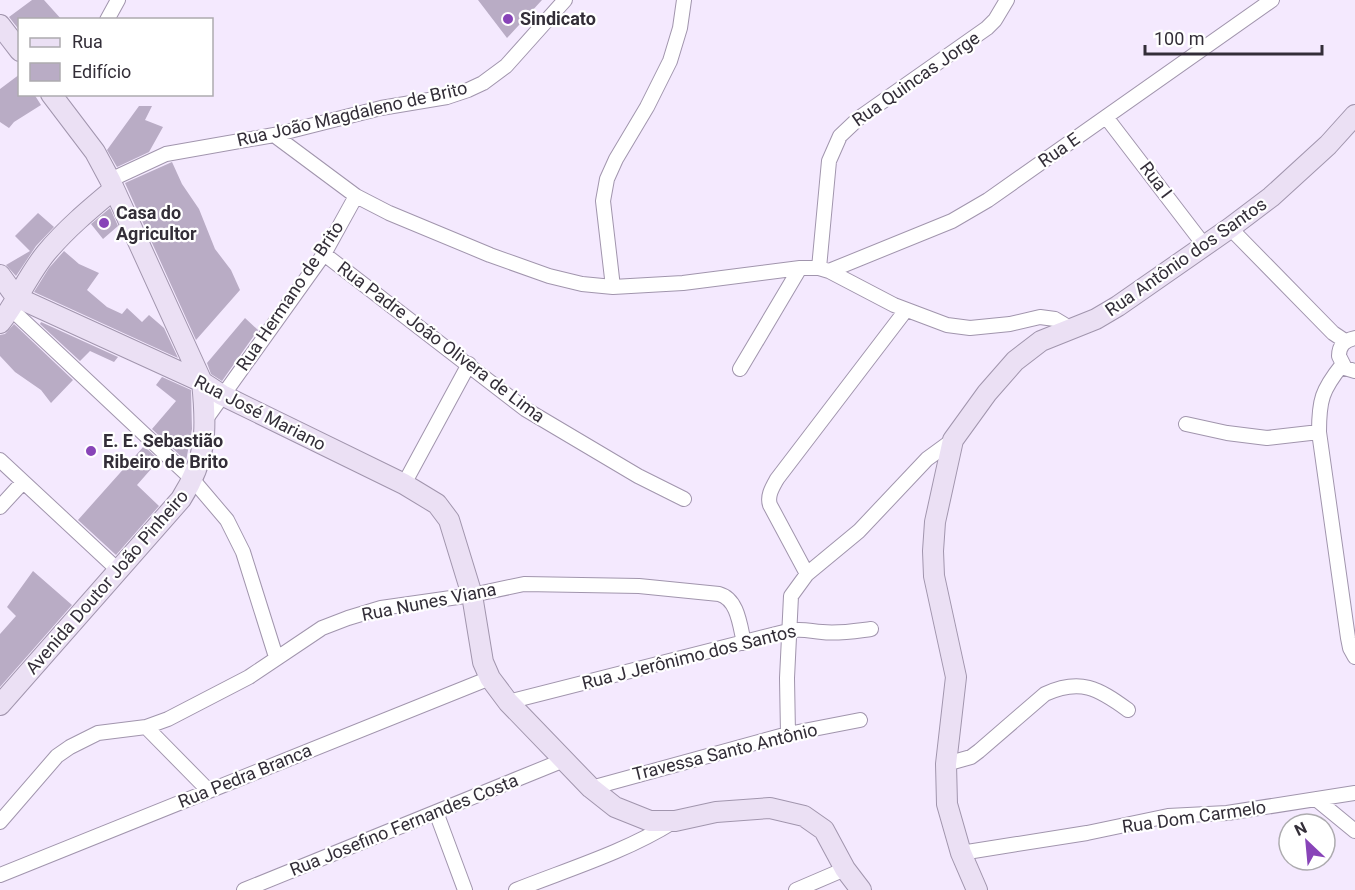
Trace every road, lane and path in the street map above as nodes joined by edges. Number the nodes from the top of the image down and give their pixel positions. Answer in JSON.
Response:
{"nodes":[{"id":1,"x":118,"y":0,"type":"edge"},
{"id":2,"x":565,"y":0,"type":"edge"},
{"id":3,"x":1007,"y":0,"type":"edge"},
{"id":4,"x":1270,"y":0,"type":"edge"},
{"id":5,"x":683,"y":1,"type":"edge"},
{"id":6,"x":108,"y":18,"type":"edge"},
{"id":7,"x":0,"y":25,"type":"edge"},
{"id":8,"x":18,"y":48,"type":"edge"},
{"id":9,"x":53,"y":96,"type":"edge"},
{"id":10,"x":1355,"y":115,"type":"edge"},
{"id":11,"x":1106,"y":117,"type":"junction"},
{"id":12,"x":274,"y":135,"type":"junction"},
{"id":13,"x":112,"y":184,"type":"junction"},
{"id":14,"x":356,"y":196,"type":"junction"},
{"id":15,"x":1230,"y":228,"type":"junction"},
{"id":16,"x":1204,"y":245,"type":"junction"},
{"id":17,"x":324,"y":254,"type":"junction"},
{"id":18,"x":800,"y":268,"type":"junction"},
{"id":19,"x":824,"y":270,"type":"junction"},
{"id":20,"x":0,"y":275,"type":"edge"},
{"id":21,"x":613,"y":287,"type":"junction"},
{"id":22,"x":42,"y":309,"type":"junction"},
{"id":23,"x":9,"y":310,"type":"edge"},
{"id":24,"x":906,"y":310,"type":"junction"},
{"id":25,"x":30,"y":326,"type":"junction"},
{"id":26,"x":1070,"y":328,"type":"junction"},
{"id":27,"x":1350,"y":340,"type":"edge"},
{"id":28,"x":470,"y":364,"type":"junction"},
{"id":29,"x":1342,"y":365,"type":"junction"},
{"id":30,"x":740,"y":369,"type":"dead end"},
{"id":31,"x":1355,"y":371,"type":"edge"},
{"id":32,"x":202,"y":382,"type":"junction"},
{"id":33,"x":222,"y":395,"type":"junction"},
{"id":34,"x":206,"y":419,"type":"junction"},
{"id":35,"x":1186,"y":424,"type":"dead end"},
{"id":36,"x":1319,"y":432,"type":"junction"},
{"id":37,"x":953,"y":440,"type":"junction"},
{"id":38,"x":0,"y":460,"type":"edge"},
{"id":39,"x":193,"y":480,"type":"junction"},
{"id":40,"x":23,"y":482,"type":"junction"},
{"id":41,"x":404,"y":484,"type":"junction"},
{"id":42,"x":684,"y":499,"type":"dead end"},
{"id":43,"x":0,"y":507,"type":"edge"},
{"id":44,"x":118,"y":570,"type":"junction"},
{"id":45,"x":807,"y":574,"type":"junction"},
{"id":46,"x":472,"y":594,"type":"junction"},
{"id":47,"x":871,"y":629,"type":"dead end"},
{"id":48,"x":788,"y":631,"type":"junction"},
{"id":49,"x":744,"y":643,"type":"junction"},
{"id":50,"x":276,"y":657,"type":"junction"},
{"id":51,"x":1355,"y":657,"type":"edge"},
{"id":52,"x":490,"y":678,"type":"junction"},
{"id":53,"x":508,"y":702,"type":"junction"},
{"id":54,"x":0,"y":705,"type":"edge"},
{"id":55,"x":1128,"y":710,"type":"dead end"},
{"id":56,"x":860,"y":720,"type":"dead end"},
{"id":57,"x":146,"y":727,"type":"junction"},
{"id":58,"x":788,"y":734,"type":"junction"},
{"id":59,"x":564,"y":760,"type":"junction"},
{"id":60,"x":946,"y":764,"type":"junction"},
{"id":61,"x":591,"y":789,"type":"junction"},
{"id":62,"x":208,"y":790,"type":"junction"},
{"id":63,"x":1355,"y":793,"type":"edge"},
{"id":64,"x":1316,"y":799,"type":"junction"},
{"id":65,"x":436,"y":812,"type":"junction"},
{"id":66,"x":675,"y":821,"type":"junction"},
{"id":67,"x":0,"y":822,"type":"edge"},
{"id":68,"x":1355,"y":831,"type":"edge"},
{"id":69,"x":961,"y":853,"type":"junction"},
{"id":70,"x":0,"y":875,"type":"edge"},
{"id":71,"x":855,"y":883,"type":"edge"},
{"id":72,"x":244,"y":890,"type":"edge"},
{"id":73,"x":465,"y":890,"type":"edge"},
{"id":74,"x":516,"y":890,"type":"edge"},
{"id":75,"x":796,"y":890,"type":"edge"},
{"id":76,"x":977,"y":890,"type":"edge"}],
"edges":[{"from":1,"to":6,"type":"street"},
{"from":2,"to":12,"type":"street","name":"Rua João Magdaleno de Brito"},
{"from":3,"to":19,"type":"street","name":"Rua Quincas Jorge"},
{"from":4,"to":11,"type":"street","name":"Rua E"},
{"from":5,"to":21,"type":"street"},
{"from":7,"to":8,"type":"street"},
{"from":9,"to":13,"type":"street","name":"Avenida Doutor João Pinheiro"},
{"from":10,"to":15,"type":"street","name":"Rua Antônio dos Santos"},
{"from":11,"to":16,"type":"street","name":"Rua I"},
{"from":11,"to":19,"type":"street","name":"Rua E"},
{"from":12,"to":13,"type":"street","name":"Rua João Magdaleno de Brito"},
{"from":12,"to":14,"type":"street"},
{"from":13,"to":23,"type":"street"},
{"from":13,"to":32,"type":"street","name":"Avenida Doutor João Pinheiro"},
{"from":14,"to":17,"type":"street","name":"Rua Hermano de Brito"},
{"from":14,"to":21,"type":"street"},
{"from":15,"to":16,"type":"street","name":"Rua Antônio dos Santos"},
{"from":15,"to":27,"type":"street"},
{"from":16,"to":26,"type":"street","name":"Rua Antônio dos Santos"},
{"from":17,"to":28,"type":"street","name":"Rua Padre João Olivera de Lima"},
{"from":17,"to":33,"type":"street","name":"Rua Hermano de Brito"},
{"from":18,"to":19,"type":"street"},
{"from":18,"to":21,"type":"street"},
{"from":18,"to":30,"type":"street"},
{"from":19,"to":24,"type":"street"},
{"from":20,"to":23,"type":"street","name":"Rua José Mariano"},
{"from":22,"to":23,"type":"street","name":"Rua José Mariano"},
{"from":22,"to":25,"type":"street"},
{"from":22,"to":32,"type":"street","name":"Rua José Mariano"},
{"from":23,"to":25,"type":"street"},
{"from":24,"to":26,"type":"street"},
{"from":24,"to":45,"type":"street"},
{"from":25,"to":39,"type":"street"},
{"from":26,"to":37,"type":"street","name":"Rua Antônio dos Santos"},
{"from":27,"to":29,"type":"street"},
{"from":28,"to":41,"type":"street"},
{"from":28,"to":42,"type":"street","name":"Rua Padre João Olivera de Lima"},
{"from":29,"to":31,"type":"street"},
{"from":29,"to":36,"type":"street"},
{"from":32,"to":33,"type":"street","name":"Rua José Mariano"},
{"from":32,"to":34,"type":"street","name":"Avenida Doutor João Pinheiro"},
{"from":33,"to":34,"type":"street","name":"Rua Hermano de Brito"},
{"from":33,"to":41,"type":"street","name":"Rua José Mariano"},
{"from":34,"to":39,"type":"street","name":"Avenida Doutor João Pinheiro"},
{"from":35,"to":36,"type":"street"},
{"from":36,"to":51,"type":"street"},
{"from":37,"to":45,"type":"street"},
{"from":37,"to":60,"type":"street","name":"Rua Antônio dos Santos"},
{"from":38,"to":40,"type":"street"},
{"from":39,"to":44,"type":"street","name":"Avenida Doutor João Pinheiro"},
{"from":39,"to":50,"type":"street"},
{"from":40,"to":43,"type":"street"},
{"from":40,"to":44,"type":"street"},
{"from":41,"to":46,"type":"street","name":"Rua José Mariano"},
{"from":44,"to":54,"type":"street","name":"Avenida Doutor João Pinheiro"},
{"from":45,"to":48,"type":"street"},
{"from":46,"to":49,"type":"street","name":"Rua Nunes Viana"},
{"from":46,"to":50,"type":"street","name":"Rua Nunes Viana"},
{"from":46,"to":52,"type":"street"},
{"from":47,"to":48,"type":"street","name":"Rua J Jerônimo dos Santos"},
{"from":48,"to":49,"type":"street","name":"Rua J Jerônimo dos Santos"},
{"from":48,"to":58,"type":"street"},
{"from":49,"to":53,"type":"street","name":"Rua J Jerônimo dos Santos"},
{"from":50,"to":57,"type":"street","name":"Rua Nunes Viana"},
{"from":52,"to":53,"type":"street"},
{"from":52,"to":62,"type":"street","name":"Rua Pedra Branca"},
{"from":53,"to":59,"type":"street"},
{"from":55,"to":60,"type":"street"},
{"from":56,"to":58,"type":"street","name":"Travessa Santo Antônio"},
{"from":57,"to":62,"type":"street"},
{"from":57,"to":67,"type":"street","name":"Rua Nunes Viana"},
{"from":58,"to":61,"type":"street","name":"Travessa Santo Antônio"},
{"from":59,"to":61,"type":"street"},
{"from":59,"to":65,"type":"street","name":"Rua Josefino Fernandes Costa"},
{"from":60,"to":69,"type":"street","name":"Rua Antônio dos Santos"},
{"from":61,"to":66,"type":"street"},
{"from":62,"to":70,"type":"street","name":"Rua Pedra Branca"},
{"from":63,"to":64,"type":"street","name":"Rua Dom Carmelo"},
{"from":64,"to":68,"type":"street"},
{"from":64,"to":69,"type":"street","name":"Rua Dom Carmelo"},
{"from":65,"to":72,"type":"street","name":"Rua Josefino Fernandes Costa"},
{"from":65,"to":73,"type":"street"},
{"from":66,"to":71,"type":"street"},
{"from":66,"to":74,"type":"street"},
{"from":69,"to":76,"type":"street","name":"Rua Antônio dos Santos"},
{"from":71,"to":75,"type":"street"}]}
